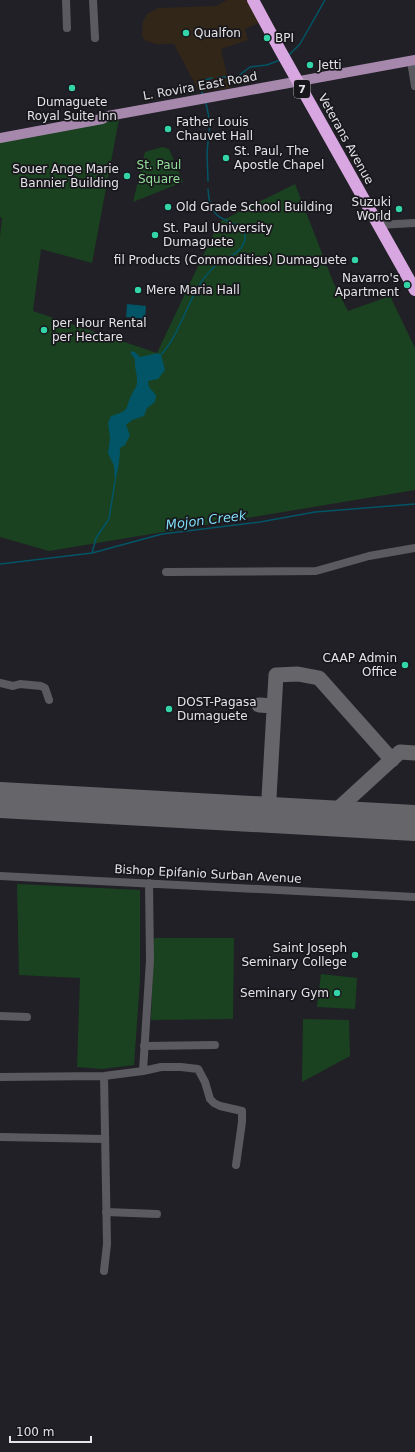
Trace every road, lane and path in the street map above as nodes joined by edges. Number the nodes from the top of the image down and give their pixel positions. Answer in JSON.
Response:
{"nodes":[{"id":1,"x":66,"y":0,"type":"edge"},
{"id":2,"x":93,"y":0,"type":"edge"},
{"id":3,"x":254,"y":0,"type":"edge"},
{"id":4,"x":67,"y":28,"type":"dead end"},
{"id":5,"x":95,"y":38,"type":"dead end"},
{"id":6,"x":413,"y":60,"type":"edge"},
{"id":7,"x":298,"y":81,"type":"junction"},
{"id":8,"x":415,"y":86,"type":"edge"},
{"id":9,"x":108,"y":116,"type":"junction"},
{"id":10,"x":0,"y":134,"type":"edge"},
{"id":11,"x":0,"y":138,"type":"edge"},
{"id":12,"x":415,"y":223,"type":"edge"},
{"id":13,"x":378,"y":225,"type":"junction"},
{"id":14,"x":415,"y":290,"type":"edge"},
{"id":15,"x":415,"y":548,"type":"edge"},
{"id":16,"x":166,"y":572,"type":"dead end"},
{"id":17,"x":0,"y":683,"type":"edge"},
{"id":18,"x":49,"y":700,"type":"dead end"},
{"id":19,"x":0,"y":876,"type":"edge"},
{"id":20,"x":149,"y":883,"type":"junction"},
{"id":21,"x":415,"y":897,"type":"edge"},
{"id":22,"x":0,"y":1016,"type":"edge"},
{"id":23,"x":27,"y":1017,"type":"dead end"},
{"id":24,"x":215,"y":1045,"type":"dead end"},
{"id":25,"x":144,"y":1046,"type":"junction"},
{"id":26,"x":143,"y":1071,"type":"junction"},
{"id":27,"x":104,"y":1076,"type":"junction"},
{"id":28,"x":0,"y":1078,"type":"edge"},
{"id":29,"x":0,"y":1137,"type":"edge"},
{"id":30,"x":105,"y":1139,"type":"junction"},
{"id":31,"x":236,"y":1165,"type":"dead end"},
{"id":32,"x":106,"y":1212,"type":"junction"},
{"id":33,"x":157,"y":1214,"type":"dead end"},
{"id":34,"x":104,"y":1271,"type":"dead end"}],
"edges":[{"from":1,"to":4,"type":"street"},
{"from":2,"to":5,"type":"street"},
{"from":3,"to":7,"type":"highway","name":"Veterans Avenue","number":"7"},
{"from":6,"to":7,"type":"main road","name":"L. Rovira East Road"},
{"from":6,"to":8,"type":"street"},
{"from":7,"to":9,"type":"main road","name":"L. Rovira East Road"},
{"from":7,"to":13,"type":"highway","name":"Veterans Avenue","number":"7"},
{"from":9,"to":10,"type":"main road","name":"L. Rovira East Road"},
{"from":9,"to":11,"type":"main road","name":"L. Rovira East Road"},
{"from":12,"to":13,"type":"street"},
{"from":13,"to":14,"type":"highway","name":"Veterans Avenue","number":"7"},
{"from":15,"to":16,"type":"street"},
{"from":17,"to":18,"type":"street"},
{"from":19,"to":20,"type":"street","name":"Bishop Epifanio Surban Avenue"},
{"from":20,"to":21,"type":"street","name":"Bishop Epifanio Surban Avenue"},
{"from":20,"to":25,"type":"street"},
{"from":22,"to":23,"type":"street"},
{"from":24,"to":25,"type":"street"},
{"from":25,"to":26,"type":"street"},
{"from":26,"to":27,"type":"street"},
{"from":26,"to":31,"type":"street"},
{"from":27,"to":28,"type":"street"},
{"from":27,"to":30,"type":"street"},
{"from":29,"to":30,"type":"street"},
{"from":30,"to":32,"type":"street"},
{"from":32,"to":33,"type":"street"},
{"from":32,"to":34,"type":"street"}]}
